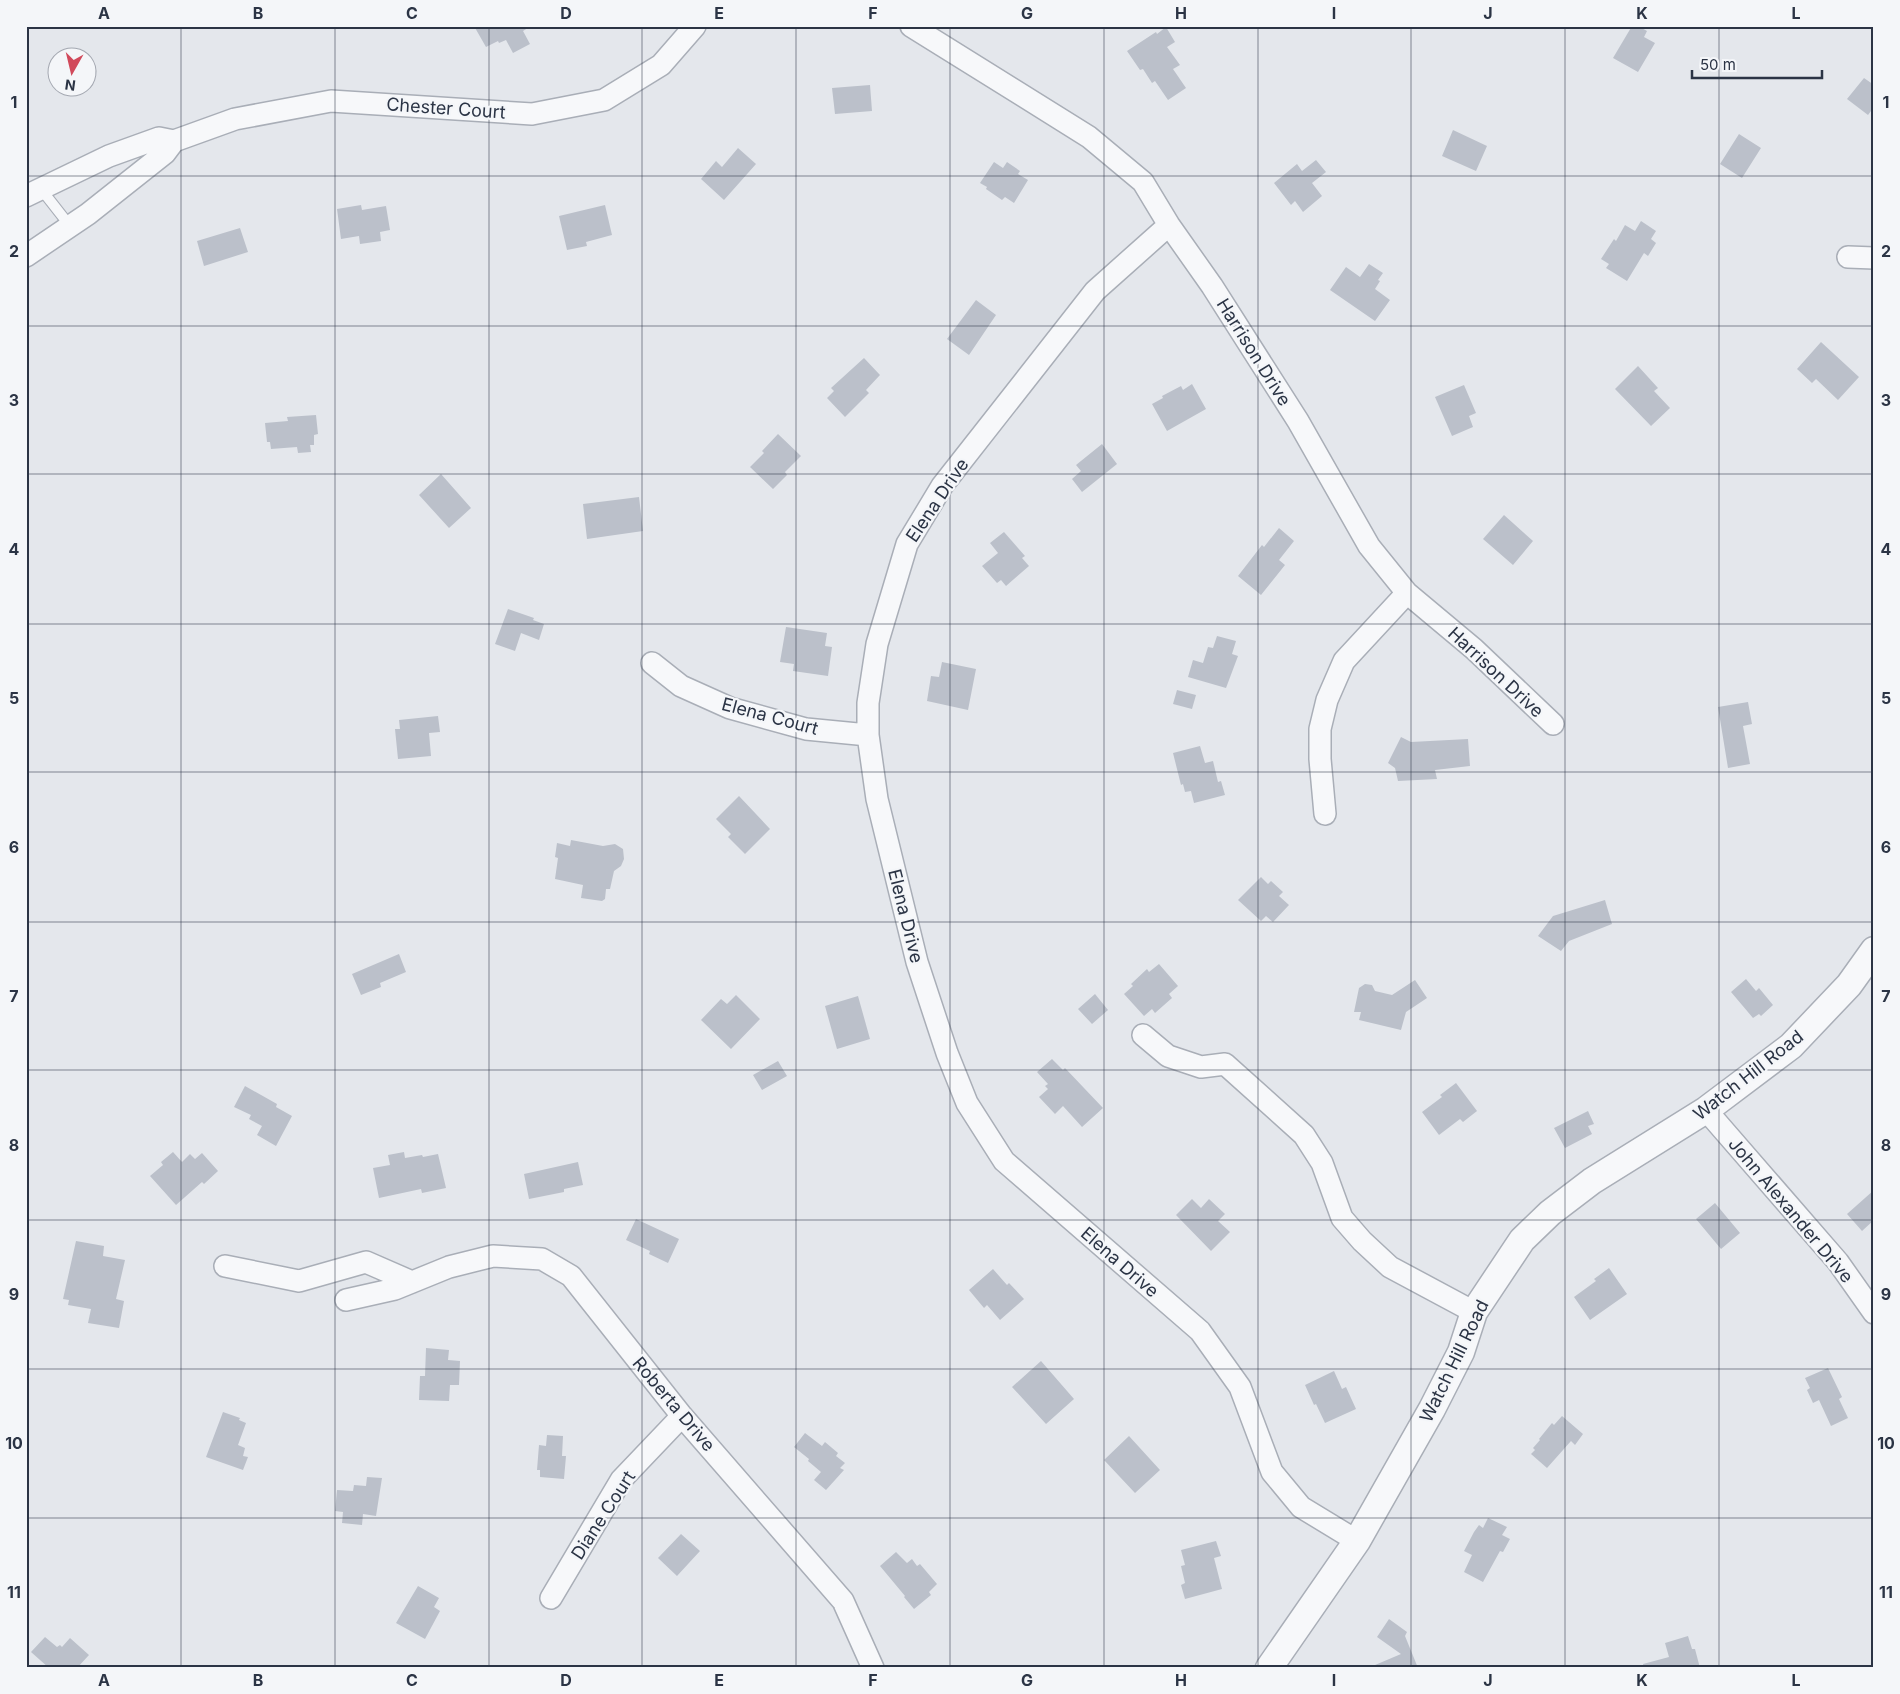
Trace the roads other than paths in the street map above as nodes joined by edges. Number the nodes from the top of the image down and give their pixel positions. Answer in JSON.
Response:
{"nodes":[{"id":1,"x":695,"y":26,"type":"edge"},
{"id":2,"x":911,"y":26,"type":"edge"},
{"id":3,"x":174,"y":141,"type":"junction"},
{"id":4,"x":34,"y":192,"type":"edge"},
{"id":5,"x":1169,"y":225,"type":"junction"},
{"id":6,"x":70,"y":226,"type":"junction"},
{"id":7,"x":29,"y":249,"type":"edge"},
{"id":8,"x":1848,"y":257,"type":"dead end"},
{"id":9,"x":1874,"y":258,"type":"edge"},
{"id":10,"x":1407,"y":593,"type":"junction"},
{"id":11,"x":652,"y":663,"type":"dead end"},
{"id":12,"x":1553,"y":724,"type":"dead end"},
{"id":13,"x":868,"y":735,"type":"junction"},
{"id":14,"x":1324,"y":814,"type":"dead end"},
{"id":15,"x":1874,"y":950,"type":"edge"},
{"id":16,"x":1143,"y":1035,"type":"dead end"},
{"id":17,"x":1706,"y":1110,"type":"junction"},
{"id":18,"x":225,"y":1266,"type":"dead end"},
{"id":19,"x":412,"y":1282,"type":"junction"},
{"id":20,"x":346,"y":1300,"type":"dead end"},
{"id":21,"x":1474,"y":1312,"type":"junction"},
{"id":22,"x":1874,"y":1313,"type":"edge"},
{"id":23,"x":682,"y":1416,"type":"junction"},
{"id":24,"x":1358,"y":1541,"type":"junction"},
{"id":25,"x":551,"y":1598,"type":"dead end"},
{"id":26,"x":873,"y":1668,"type":"edge"},
{"id":27,"x":1269,"y":1668,"type":"edge"}],
"edges":[{"from":1,"to":3,"type":"street","name":"Chester Court"},
{"from":2,"to":5,"type":"street","name":"Harrison Drive"},
{"from":3,"to":4,"type":"street","name":"Chester Court"},
{"from":3,"to":6,"type":"street","name":"Chester Court"},
{"from":4,"to":6,"type":"lane"},
{"from":5,"to":10,"type":"street","name":"Harrison Drive"},
{"from":5,"to":13,"type":"street","name":"Elena Drive"},
{"from":6,"to":7,"type":"street","name":"Chester Court"},
{"from":8,"to":9,"type":"street"},
{"from":10,"to":12,"type":"street","name":"Harrison Drive"},
{"from":10,"to":14,"type":"street"},
{"from":11,"to":13,"type":"street","name":"Elena Court"},
{"from":13,"to":24,"type":"street","name":"Elena Drive"},
{"from":15,"to":17,"type":"street","name":"Watch Hill Road"},
{"from":16,"to":21,"type":"street"},
{"from":17,"to":21,"type":"street","name":"Watch Hill Road"},
{"from":17,"to":22,"type":"street","name":"John Alexander Drive"},
{"from":18,"to":19,"type":"street"},
{"from":19,"to":20,"type":"street","name":"Roberta Drive"},
{"from":19,"to":23,"type":"street","name":"Roberta Drive"},
{"from":21,"to":24,"type":"street","name":"Watch Hill Road"},
{"from":23,"to":25,"type":"street","name":"Diane Court"},
{"from":23,"to":26,"type":"street","name":"Roberta Drive"},
{"from":24,"to":27,"type":"street","name":"Watch Hill Road"}]}
